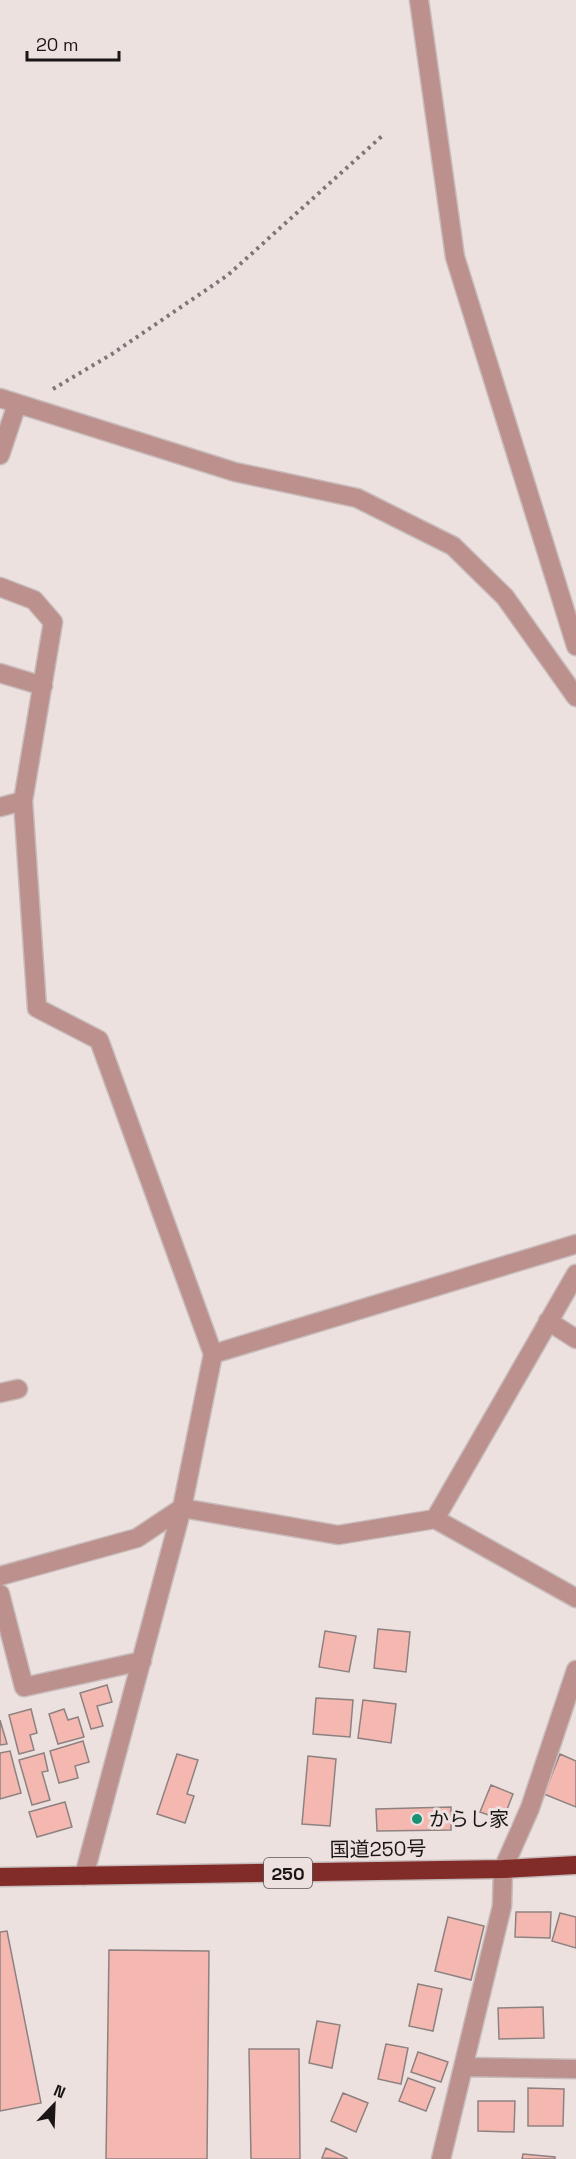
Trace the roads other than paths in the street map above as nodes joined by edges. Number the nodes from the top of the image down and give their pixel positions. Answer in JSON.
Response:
{"nodes":[{"id":1,"x":419,"y":0,"type":"edge"},
{"id":2,"x":9,"y":401,"type":"edge"},
{"id":3,"x":0,"y":455,"type":"edge"},
{"id":4,"x":0,"y":587,"type":"edge"},
{"id":5,"x":576,"y":646,"type":"edge"},
{"id":6,"x":0,"y":673,"type":"edge"},
{"id":7,"x":43,"y":686,"type":"junction"},
{"id":8,"x":576,"y":697,"type":"edge"},
{"id":9,"x":23,"y":801,"type":"junction"},
{"id":10,"x":0,"y":807,"type":"edge"},
{"id":11,"x":576,"y":1244,"type":"edge"},
{"id":12,"x":576,"y":1274,"type":"edge"},
{"id":13,"x":548,"y":1321,"type":"junction"},
{"id":14,"x":576,"y":1339,"type":"edge"},
{"id":15,"x":213,"y":1354,"type":"junction"},
{"id":16,"x":18,"y":1389,"type":"dead end"},
{"id":17,"x":0,"y":1393,"type":"edge"},
{"id":18,"x":182,"y":1508,"type":"junction"},
{"id":19,"x":435,"y":1519,"type":"junction"},
{"id":20,"x":0,"y":1576,"type":"edge"},
{"id":21,"x":0,"y":1593,"type":"edge"},
{"id":22,"x":576,"y":1598,"type":"edge"},
{"id":23,"x":142,"y":1661,"type":"junction"},
{"id":24,"x":576,"y":1670,"type":"edge"},
{"id":25,"x":576,"y":1865,"type":"edge"},
{"id":26,"x":503,"y":1869,"type":"junction"},
{"id":27,"x":84,"y":1876,"type":"junction"},
{"id":28,"x":0,"y":1877,"type":"edge"},
{"id":29,"x":465,"y":2067,"type":"junction"},
{"id":30,"x":576,"y":2069,"type":"edge"},
{"id":31,"x":441,"y":2159,"type":"edge"}],
"edges":[{"from":1,"to":5,"type":"street"},
{"from":2,"to":3,"type":"street"},
{"from":2,"to":8,"type":"street"},
{"from":4,"to":7,"type":"street"},
{"from":6,"to":7,"type":"street"},
{"from":7,"to":9,"type":"street"},
{"from":9,"to":10,"type":"street"},
{"from":9,"to":15,"type":"street"},
{"from":11,"to":15,"type":"street"},
{"from":12,"to":13,"type":"street"},
{"from":13,"to":14,"type":"street"},
{"from":13,"to":19,"type":"street"},
{"from":15,"to":18,"type":"street"},
{"from":16,"to":17,"type":"street"},
{"from":18,"to":19,"type":"street"},
{"from":18,"to":20,"type":"street"},
{"from":18,"to":23,"type":"street"},
{"from":19,"to":22,"type":"street"},
{"from":21,"to":23,"type":"street"},
{"from":23,"to":27,"type":"street"},
{"from":24,"to":26,"type":"street"},
{"from":25,"to":26,"type":"highway","name":"国道250号","number":"250"},
{"from":26,"to":27,"type":"highway","name":"国道250号","number":"250"},
{"from":26,"to":29,"type":"street"},
{"from":27,"to":28,"type":"highway","name":"国道250号","number":"250"},
{"from":29,"to":30,"type":"street"},
{"from":29,"to":31,"type":"street"}]}
